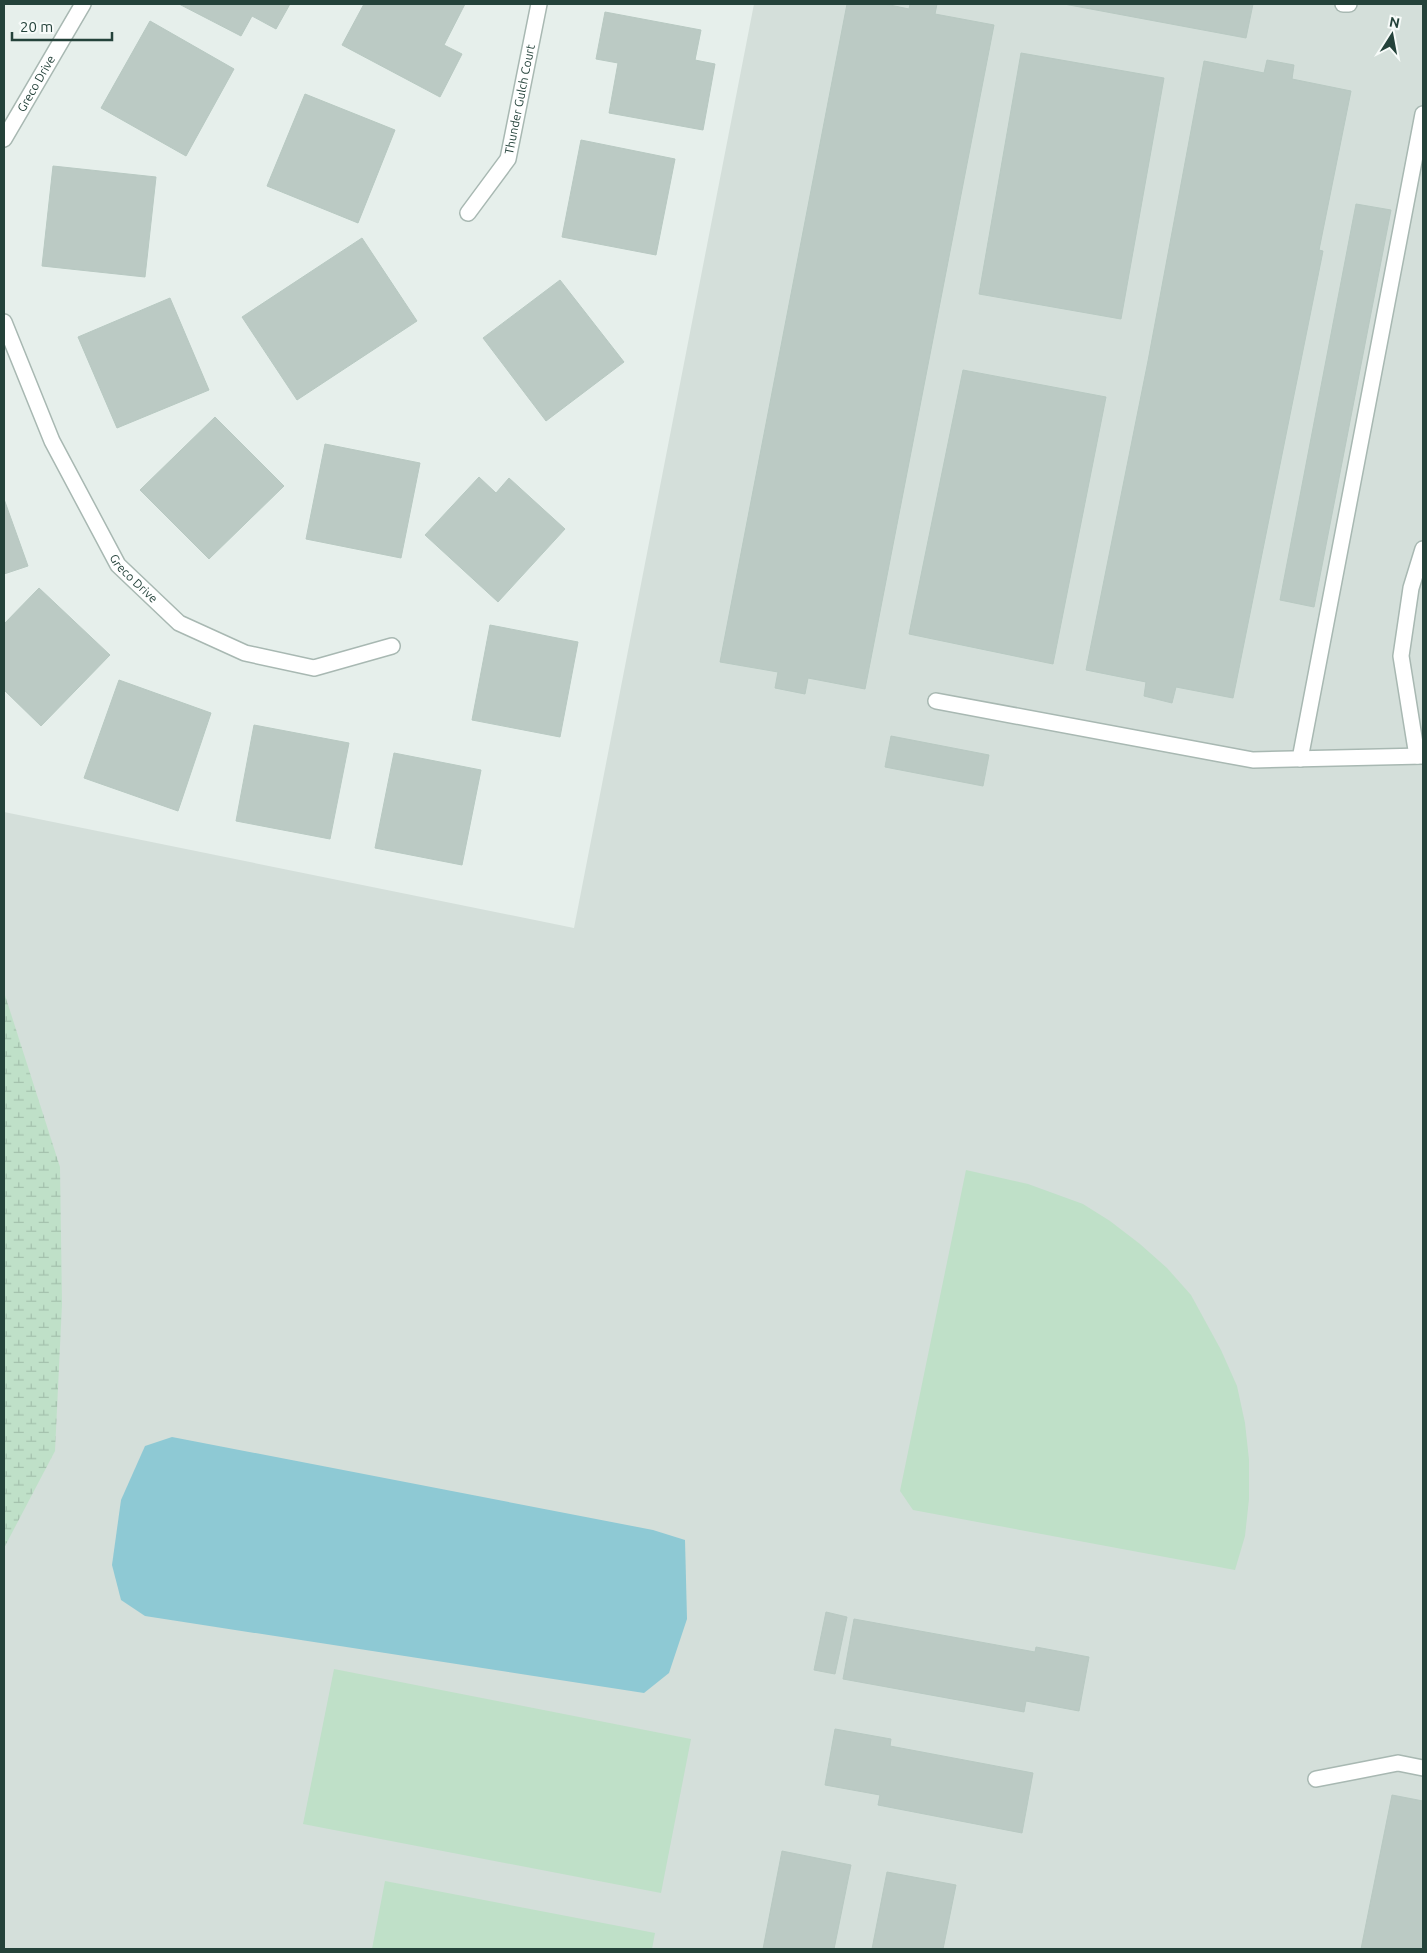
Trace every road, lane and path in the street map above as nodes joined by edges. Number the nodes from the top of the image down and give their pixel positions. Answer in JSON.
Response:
{"nodes":[{"id":1,"x":83,"y":4,"type":"edge"},
{"id":2,"x":539,"y":4,"type":"edge"},
{"id":3,"x":1343,"y":4,"type":"edge"},
{"id":4,"x":1349,"y":4,"type":"edge"},
{"id":5,"x":1423,"y":114,"type":"edge"},
{"id":6,"x":4,"y":139,"type":"edge"},
{"id":7,"x":468,"y":213,"type":"dead end"},
{"id":8,"x":4,"y":322,"type":"edge"},
{"id":9,"x":1423,"y":549,"type":"edge"},
{"id":10,"x":392,"y":646,"type":"dead end"},
{"id":11,"x":936,"y":701,"type":"dead end"},
{"id":12,"x":1420,"y":756,"type":"edge"},
{"id":13,"x":1300,"y":759,"type":"junction"},
{"id":14,"x":1423,"y":1768,"type":"edge"},
{"id":15,"x":1316,"y":1779,"type":"dead end"}],
"edges":[{"from":1,"to":6,"type":"street","name":"Greco Drive"},
{"from":2,"to":7,"type":"street","name":"Thunder Gulch Court"},
{"from":3,"to":4,"type":"street"},
{"from":5,"to":13,"type":"street"},
{"from":8,"to":10,"type":"street","name":"Greco Drive"},
{"from":9,"to":12,"type":"street"},
{"from":11,"to":13,"type":"street"},
{"from":12,"to":13,"type":"street"},
{"from":14,"to":15,"type":"street"}]}
